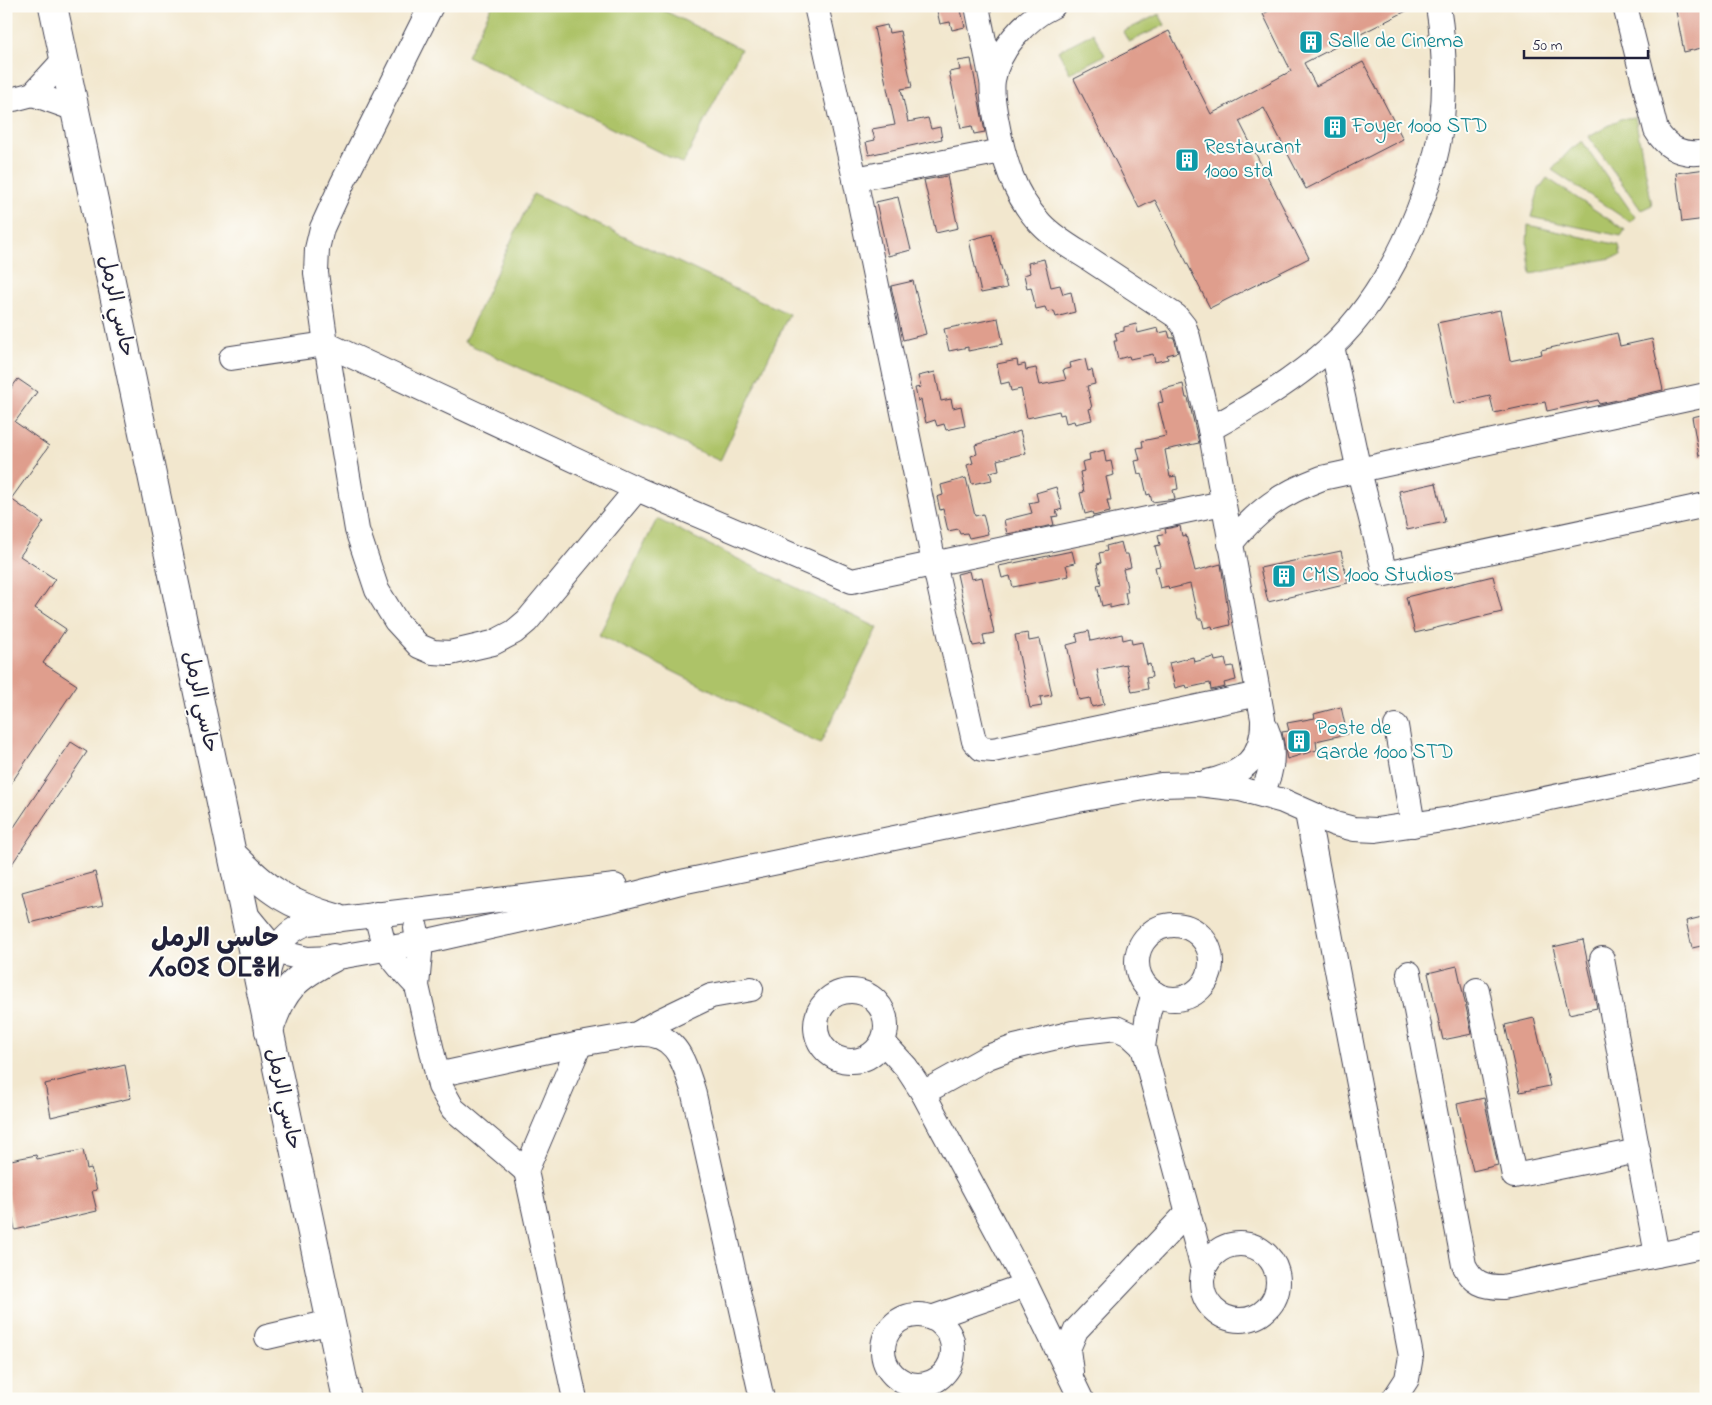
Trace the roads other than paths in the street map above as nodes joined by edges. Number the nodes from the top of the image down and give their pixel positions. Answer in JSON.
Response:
{"nodes":[{"id":1,"x":53,"y":6,"type":"edge"},
{"id":2,"x":431,"y":6,"type":"edge"},
{"id":3,"x":816,"y":6,"type":"edge"},
{"id":4,"x":977,"y":6,"type":"edge"},
{"id":5,"x":1053,"y":6,"type":"edge"},
{"id":6,"x":1438,"y":6,"type":"edge"},
{"id":7,"x":1625,"y":6,"type":"edge"},
{"id":8,"x":64,"y":60,"type":"junction"},
{"id":9,"x":992,"y":82,"type":"junction"},
{"id":10,"x":75,"y":110,"type":"junction"},
{"id":11,"x":1002,"y":151,"type":"junction"},
{"id":12,"x":1706,"y":152,"type":"edge"},
{"id":13,"x":856,"y":179,"type":"junction"},
{"id":14,"x":326,"y":344,"type":"junction"},
{"id":15,"x":1332,"y":346,"type":"junction"},
{"id":16,"x":231,"y":358,"type":"dead end"},
{"id":17,"x":1706,"y":395,"type":"edge"},
{"id":18,"x":1210,"y":429,"type":"junction"},
{"id":19,"x":1359,"y":471,"type":"junction"},
{"id":20,"x":637,"y":489,"type":"junction"},
{"id":21,"x":1223,"y":503,"type":"junction"},
{"id":22,"x":1706,"y":505,"type":"edge"},
{"id":23,"x":1230,"y":544,"type":"junction"},
{"id":24,"x":934,"y":563,"type":"junction"},
{"id":25,"x":1259,"y":694,"type":"junction"},
{"id":26,"x":1263,"y":720,"type":"junction"},
{"id":27,"x":1396,"y":726,"type":"dead end"},
{"id":28,"x":1703,"y":767,"type":"edge"},
{"id":29,"x":1198,"y":784,"type":"junction"},
{"id":30,"x":1261,"y":794,"type":"junction"},
{"id":31,"x":1307,"y":813,"type":"junction"},
{"id":32,"x":1413,"y":825,"type":"junction"},
{"id":33,"x":233,"y":855,"type":"junction"},
{"id":34,"x":681,"y":882,"type":"junction"},
{"id":35,"x":412,"y":910,"type":"junction"},
{"id":36,"x":244,"y":912,"type":"junction"},
{"id":37,"x":377,"y":914,"type":"junction"},
{"id":38,"x":336,"y":918,"type":"junction"},
{"id":39,"x":419,"y":943,"type":"junction"},
{"id":40,"x":276,"y":948,"type":"junction"},
{"id":41,"x":385,"y":949,"type":"junction"},
{"id":42,"x":333,"y":958,"type":"junction"},
{"id":43,"x":1602,"y":959,"type":"dead end"},
{"id":44,"x":1409,"y":973,"type":"dead end"},
{"id":45,"x":417,"y":986,"type":"junction"},
{"id":46,"x":751,"y":989,"type":"dead end"},
{"id":47,"x":1477,"y":990,"type":"dead end"},
{"id":48,"x":1154,"y":993,"type":"dead end"},
{"id":49,"x":262,"y":1000,"type":"junction"},
{"id":50,"x":269,"y":1031,"type":"junction"},
{"id":51,"x":637,"y":1034,"type":"junction"},
{"id":52,"x":883,"y":1042,"type":"dead end"},
{"id":53,"x":580,"y":1044,"type":"junction"},
{"id":54,"x":1143,"y":1046,"type":"junction"},
{"id":55,"x":436,"y":1075,"type":"junction"},
{"id":56,"x":923,"y":1092,"type":"junction"},
{"id":57,"x":1638,"y":1151,"type":"junction"},
{"id":58,"x":526,"y":1171,"type":"junction"},
{"id":59,"x":1188,"y":1212,"type":"junction"},
{"id":60,"x":1706,"y":1245,"type":"edge"},
{"id":61,"x":1657,"y":1255,"type":"junction"},
{"id":62,"x":1204,"y":1272,"type":"dead end"},
{"id":63,"x":1026,"y":1285,"type":"junction"},
{"id":64,"x":931,"y":1318,"type":"dead end"},
{"id":65,"x":331,"y":1322,"type":"junction"},
{"id":66,"x":267,"y":1337,"type":"dead end"},
{"id":67,"x":1077,"y":1389,"type":"edge"},
{"id":68,"x":347,"y":1399,"type":"edge"},
{"id":69,"x":575,"y":1399,"type":"edge"},
{"id":70,"x":762,"y":1399,"type":"edge"},
{"id":71,"x":1394,"y":1399,"type":"edge"}],
"edges":[{"from":1,"to":8,"type":"main road","name":"حاسي الرمل"},
{"from":2,"to":14,"type":"street"},
{"from":3,"to":13,"type":"street"},
{"from":4,"to":9,"type":"street"},
{"from":5,"to":9,"type":"street"},
{"from":6,"to":15,"type":"street"},
{"from":7,"to":12,"type":"street"},
{"from":8,"to":10,"type":"main road","name":"حاسي الرمل"},
{"from":8,"to":10,"type":"street"},
{"from":9,"to":11,"type":"street"},
{"from":10,"to":33,"type":"main road","name":"حاسي الرمل"},
{"from":11,"to":13,"type":"street"},
{"from":11,"to":18,"type":"street"},
{"from":13,"to":24,"type":"street"},
{"from":14,"to":16,"type":"street"},
{"from":14,"to":20,"type":"street"},
{"from":14,"to":20,"type":"street"},
{"from":15,"to":18,"type":"street"},
{"from":15,"to":19,"type":"street"},
{"from":17,"to":19,"type":"street"},
{"from":18,"to":21,"type":"street"},
{"from":19,"to":22,"type":"street"},
{"from":19,"to":23,"type":"street"},
{"from":20,"to":24,"type":"street"},
{"from":21,"to":23,"type":"street"},
{"from":21,"to":24,"type":"street"},
{"from":23,"to":25,"type":"street"},
{"from":24,"to":25,"type":"street"},
{"from":25,"to":26,"type":"street"},
{"from":26,"to":29,"type":"street"},
{"from":26,"to":30,"type":"street"},
{"from":27,"to":32,"type":"street"},
{"from":28,"to":32,"type":"street"},
{"from":29,"to":30,"type":"street"},
{"from":29,"to":34,"type":"street"},
{"from":30,"to":31,"type":"street"},
{"from":31,"to":32,"type":"street"},
{"from":31,"to":71,"type":"street"},
{"from":33,"to":36,"type":"main road","name":"حاسي الرمل"},
{"from":33,"to":38,"type":"main road"},
{"from":34,"to":35,"type":"street"},
{"from":34,"to":39,"type":"street"},
{"from":35,"to":37,"type":"street"},
{"from":35,"to":39,"type":"street"},
{"from":36,"to":40,"type":"street"},
{"from":36,"to":49,"type":"main road","name":"حاسي الرمل"},
{"from":37,"to":38,"type":"street"},
{"from":37,"to":41,"type":"street"},
{"from":38,"to":40,"type":"street"},
{"from":39,"to":41,"type":"street"},
{"from":39,"to":45,"type":"street"},
{"from":40,"to":42,"type":"street"},
{"from":40,"to":49,"type":"street"},
{"from":41,"to":42,"type":"street"},
{"from":41,"to":45,"type":"street"},
{"from":42,"to":50,"type":"main road"},
{"from":43,"to":57,"type":"street"},
{"from":44,"to":61,"type":"street"},
{"from":45,"to":55,"type":"street"},
{"from":46,"to":51,"type":"street"},
{"from":47,"to":57,"type":"street"},
{"from":48,"to":54,"type":"street"},
{"from":49,"to":50,"type":"main road","name":"حاسي الرمل"},
{"from":50,"to":65,"type":"main road","name":"حاسي الرمل"},
{"from":51,"to":53,"type":"street"},
{"from":51,"to":70,"type":"street"},
{"from":52,"to":56,"type":"street"},
{"from":53,"to":55,"type":"street"},
{"from":53,"to":58,"type":"street"},
{"from":54,"to":56,"type":"street"},
{"from":54,"to":59,"type":"street"},
{"from":55,"to":58,"type":"street"},
{"from":56,"to":63,"type":"street"},
{"from":57,"to":61,"type":"street"},
{"from":58,"to":69,"type":"street"},
{"from":59,"to":62,"type":"street"},
{"from":59,"to":67,"type":"street"},
{"from":60,"to":61,"type":"street"},
{"from":63,"to":64,"type":"street"},
{"from":63,"to":67,"type":"street"},
{"from":65,"to":66,"type":"street"},
{"from":65,"to":68,"type":"main road","name":"حاسي الرمل"}]}
